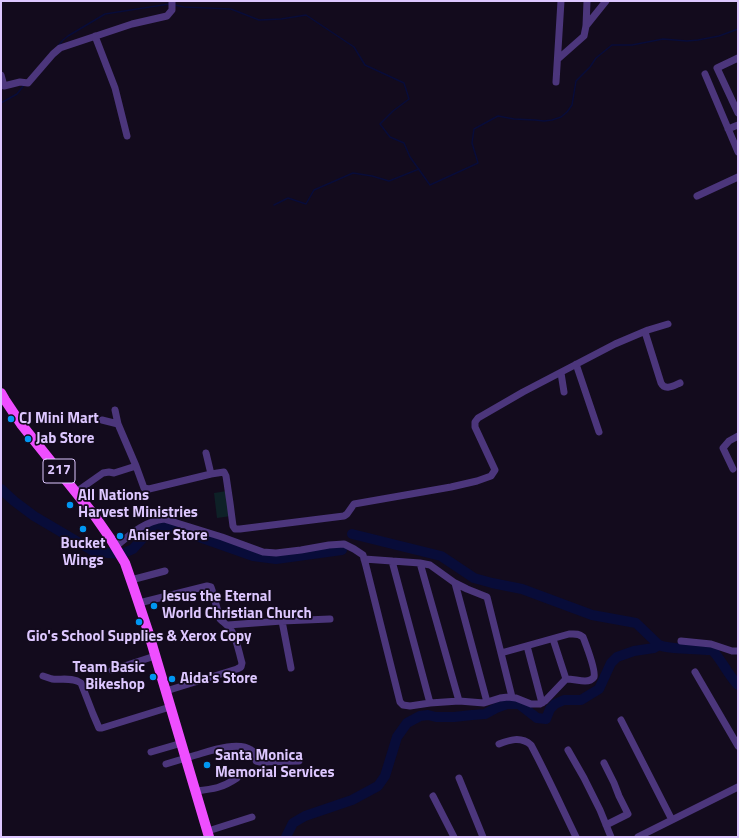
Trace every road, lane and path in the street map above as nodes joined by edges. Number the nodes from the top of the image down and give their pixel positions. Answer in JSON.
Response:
{"nodes":[{"id":1,"x":172,"y":1,"type":"edge"},
{"id":2,"x":561,"y":1,"type":"edge"},
{"id":3,"x":587,"y":1,"type":"edge"},
{"id":4,"x":606,"y":1,"type":"edge"},
{"id":5,"x":586,"y":26,"type":"junction"},
{"id":6,"x":95,"y":36,"type":"junction"},
{"id":7,"x":738,"y":58,"type":"edge"},
{"id":8,"x":558,"y":59,"type":"junction"},
{"id":9,"x":705,"y":74,"type":"dead end"},
{"id":10,"x":1,"y":75,"type":"edge"},
{"id":11,"x":556,"y":82,"type":"dead end"},
{"id":12,"x":738,"y":113,"type":"edge"},
{"id":13,"x":738,"y":124,"type":"edge"},
{"id":14,"x":728,"y":129,"type":"junction"},
{"id":15,"x":127,"y":136,"type":"dead end"},
{"id":16,"x":738,"y":152,"type":"edge"},
{"id":17,"x":738,"y":177,"type":"edge"},
{"id":18,"x":697,"y":196,"type":"dead end"},
{"id":19,"x":668,"y":324,"type":"dead end"},
{"id":20,"x":645,"y":332,"type":"junction"},
{"id":21,"x":576,"y":364,"type":"junction"},
{"id":22,"x":561,"y":373,"type":"junction"},
{"id":23,"x":680,"y":383,"type":"dead end"},
{"id":24,"x":564,"y":392,"type":"dead end"},
{"id":25,"x":2,"y":398,"type":"edge"},
{"id":26,"x":115,"y":410,"type":"dead end"},
{"id":27,"x":102,"y":420,"type":"dead end"},
{"id":28,"x":118,"y":424,"type":"junction"},
{"id":29,"x":599,"y":432,"type":"dead end"},
{"id":30,"x":738,"y":436,"type":"edge"},
{"id":31,"x":206,"y":453,"type":"dead end"},
{"id":32,"x":136,"y":466,"type":"junction"},
{"id":33,"x":733,"y":469,"type":"dead end"},
{"id":34,"x":211,"y":474,"type":"junction"},
{"id":35,"x":76,"y":492,"type":"junction"},
{"id":36,"x":116,"y":548,"type":"junction"},
{"id":37,"x":364,"y":560,"type":"junction"},
{"id":38,"x":392,"y":561,"type":"junction"},
{"id":39,"x":420,"y":563,"type":"junction"},
{"id":40,"x":165,"y":571,"type":"dead end"},
{"id":41,"x":131,"y":580,"type":"junction"},
{"id":42,"x":455,"y":583,"type":"junction"},
{"id":43,"x":139,"y":604,"type":"junction"},
{"id":44,"x":330,"y":619,"type":"dead end"},
{"id":45,"x":282,"y":621,"type":"junction"},
{"id":46,"x":228,"y":626,"type":"junction"},
{"id":47,"x":553,"y":639,"type":"junction"},
{"id":48,"x":681,"y":640,"type":"dead end"},
{"id":49,"x":527,"y":646,"type":"junction"},
{"id":50,"x":738,"y":651,"type":"edge"},
{"id":51,"x":501,"y":653,"type":"junction"},
{"id":52,"x":155,"y":656,"type":"junction"},
{"id":53,"x":291,"y":668,"type":"dead end"},
{"id":54,"x":112,"y":670,"type":"dead end"},
{"id":55,"x":694,"y":672,"type":"dead end"},
{"id":56,"x":43,"y":676,"type":"dead end"},
{"id":57,"x":566,"y":679,"type":"junction"},
{"id":58,"x":166,"y":691,"type":"junction"},
{"id":59,"x":512,"y":697,"type":"junction"},
{"id":60,"x":460,"y":701,"type":"junction"},
{"id":61,"x":487,"y":702,"type":"junction"},
{"id":62,"x":430,"y":703,"type":"junction"},
{"id":63,"x":542,"y":703,"type":"junction"},
{"id":64,"x":170,"y":707,"type":"junction"},
{"id":65,"x":621,"y":720,"type":"dead end"},
{"id":66,"x":182,"y":743,"type":"junction"},
{"id":67,"x":499,"y":744,"type":"dead end"},
{"id":68,"x":738,"y":746,"type":"edge"},
{"id":69,"x":568,"y":750,"type":"dead end"},
{"id":70,"x":152,"y":752,"type":"dead end"},
{"id":71,"x":186,"y":758,"type":"junction"},
{"id":72,"x":299,"y":761,"type":"dead end"},
{"id":73,"x":604,"y":763,"type":"dead end"},
{"id":74,"x":166,"y":764,"type":"dead end"},
{"id":75,"x":237,"y":778,"type":"dead end"},
{"id":76,"x":459,"y":778,"type":"dead end"},
{"id":77,"x":738,"y":787,"type":"edge"},
{"id":78,"x":196,"y":792,"type":"junction"},
{"id":79,"x":433,"y":796,"type":"dead end"},
{"id":80,"x":252,"y":817,"type":"dead end"},
{"id":81,"x":672,"y":820,"type":"junction"},
{"id":82,"x":606,"y":825,"type":"junction"},
{"id":83,"x":209,"y":834,"type":"edge"},
{"id":84,"x":653,"y":834,"type":"edge"},
{"id":85,"x":454,"y":837,"type":"edge"},
{"id":86,"x":483,"y":837,"type":"edge"},
{"id":87,"x":576,"y":837,"type":"edge"},
{"id":88,"x":611,"y":837,"type":"edge"},
{"id":89,"x":638,"y":837,"type":"edge"}],
"edges":[{"from":1,"to":6,"type":"street"},
{"from":2,"to":8,"type":"street"},
{"from":3,"to":5,"type":"street"},
{"from":4,"to":5,"type":"street"},
{"from":5,"to":8,"type":"street"},
{"from":6,"to":10,"type":"street"},
{"from":6,"to":15,"type":"street"},
{"from":7,"to":12,"type":"street"},
{"from":8,"to":11,"type":"street"},
{"from":9,"to":14,"type":"street"},
{"from":13,"to":14,"type":"street"},
{"from":14,"to":16,"type":"street"},
{"from":17,"to":18,"type":"street"},
{"from":19,"to":20,"type":"street"},
{"from":20,"to":21,"type":"street"},
{"from":20,"to":23,"type":"street"},
{"from":21,"to":22,"type":"street"},
{"from":21,"to":29,"type":"street"},
{"from":22,"to":24,"type":"street"},
{"from":22,"to":34,"type":"street"},
{"from":25,"to":35,"type":"main road","number":"217"},
{"from":26,"to":28,"type":"street"},
{"from":27,"to":28,"type":"street"},
{"from":28,"to":32,"type":"street"},
{"from":30,"to":33,"type":"street"},
{"from":31,"to":34,"type":"street"},
{"from":32,"to":34,"type":"street"},
{"from":32,"to":35,"type":"street"},
{"from":35,"to":36,"type":"main road","number":"217"},
{"from":36,"to":37,"type":"street"},
{"from":36,"to":41,"type":"main road","number":"217"},
{"from":37,"to":38,"type":"street"},
{"from":37,"to":62,"type":"street"},
{"from":38,"to":39,"type":"street"},
{"from":38,"to":62,"type":"street"},
{"from":39,"to":42,"type":"street"},
{"from":39,"to":60,"type":"street"},
{"from":40,"to":41,"type":"street"},
{"from":41,"to":43,"type":"main road","number":"217"},
{"from":42,"to":51,"type":"street"},
{"from":42,"to":61,"type":"street"},
{"from":43,"to":46,"type":"street"},
{"from":43,"to":52,"type":"main road","number":"217"},
{"from":44,"to":45,"type":"street"},
{"from":45,"to":46,"type":"street"},
{"from":45,"to":53,"type":"street"},
{"from":46,"to":58,"type":"street"},
{"from":47,"to":49,"type":"street"},
{"from":47,"to":57,"type":"street"},
{"from":47,"to":57,"type":"street"},
{"from":48,"to":50,"type":"street"},
{"from":49,"to":51,"type":"street"},
{"from":49,"to":63,"type":"street"},
{"from":51,"to":59,"type":"street"},
{"from":52,"to":54,"type":"street"},
{"from":52,"to":58,"type":"main road","number":"217"},
{"from":55,"to":68,"type":"street"},
{"from":56,"to":64,"type":"street"},
{"from":57,"to":63,"type":"street"},
{"from":58,"to":64,"type":"main road","number":"217"},
{"from":59,"to":61,"type":"street"},
{"from":59,"to":63,"type":"street"},
{"from":60,"to":61,"type":"street"},
{"from":60,"to":62,"type":"street"},
{"from":64,"to":66,"type":"main road","number":"217"},
{"from":65,"to":81,"type":"street"},
{"from":66,"to":70,"type":"street"},
{"from":66,"to":71,"type":"main road","number":"217"},
{"from":67,"to":87,"type":"street"},
{"from":69,"to":82,"type":"street"},
{"from":71,"to":72,"type":"street"},
{"from":71,"to":74,"type":"street"},
{"from":71,"to":78,"type":"main road","number":"217"},
{"from":73,"to":82,"type":"street"},
{"from":75,"to":78,"type":"street"},
{"from":76,"to":86,"type":"street"},
{"from":77,"to":81,"type":"street"},
{"from":78,"to":83,"type":"main road","number":"217"},
{"from":79,"to":85,"type":"street"},
{"from":80,"to":83,"type":"street"},
{"from":81,"to":84,"type":"street"},
{"from":82,"to":88,"type":"street"},
{"from":84,"to":89,"type":"street"}]}
